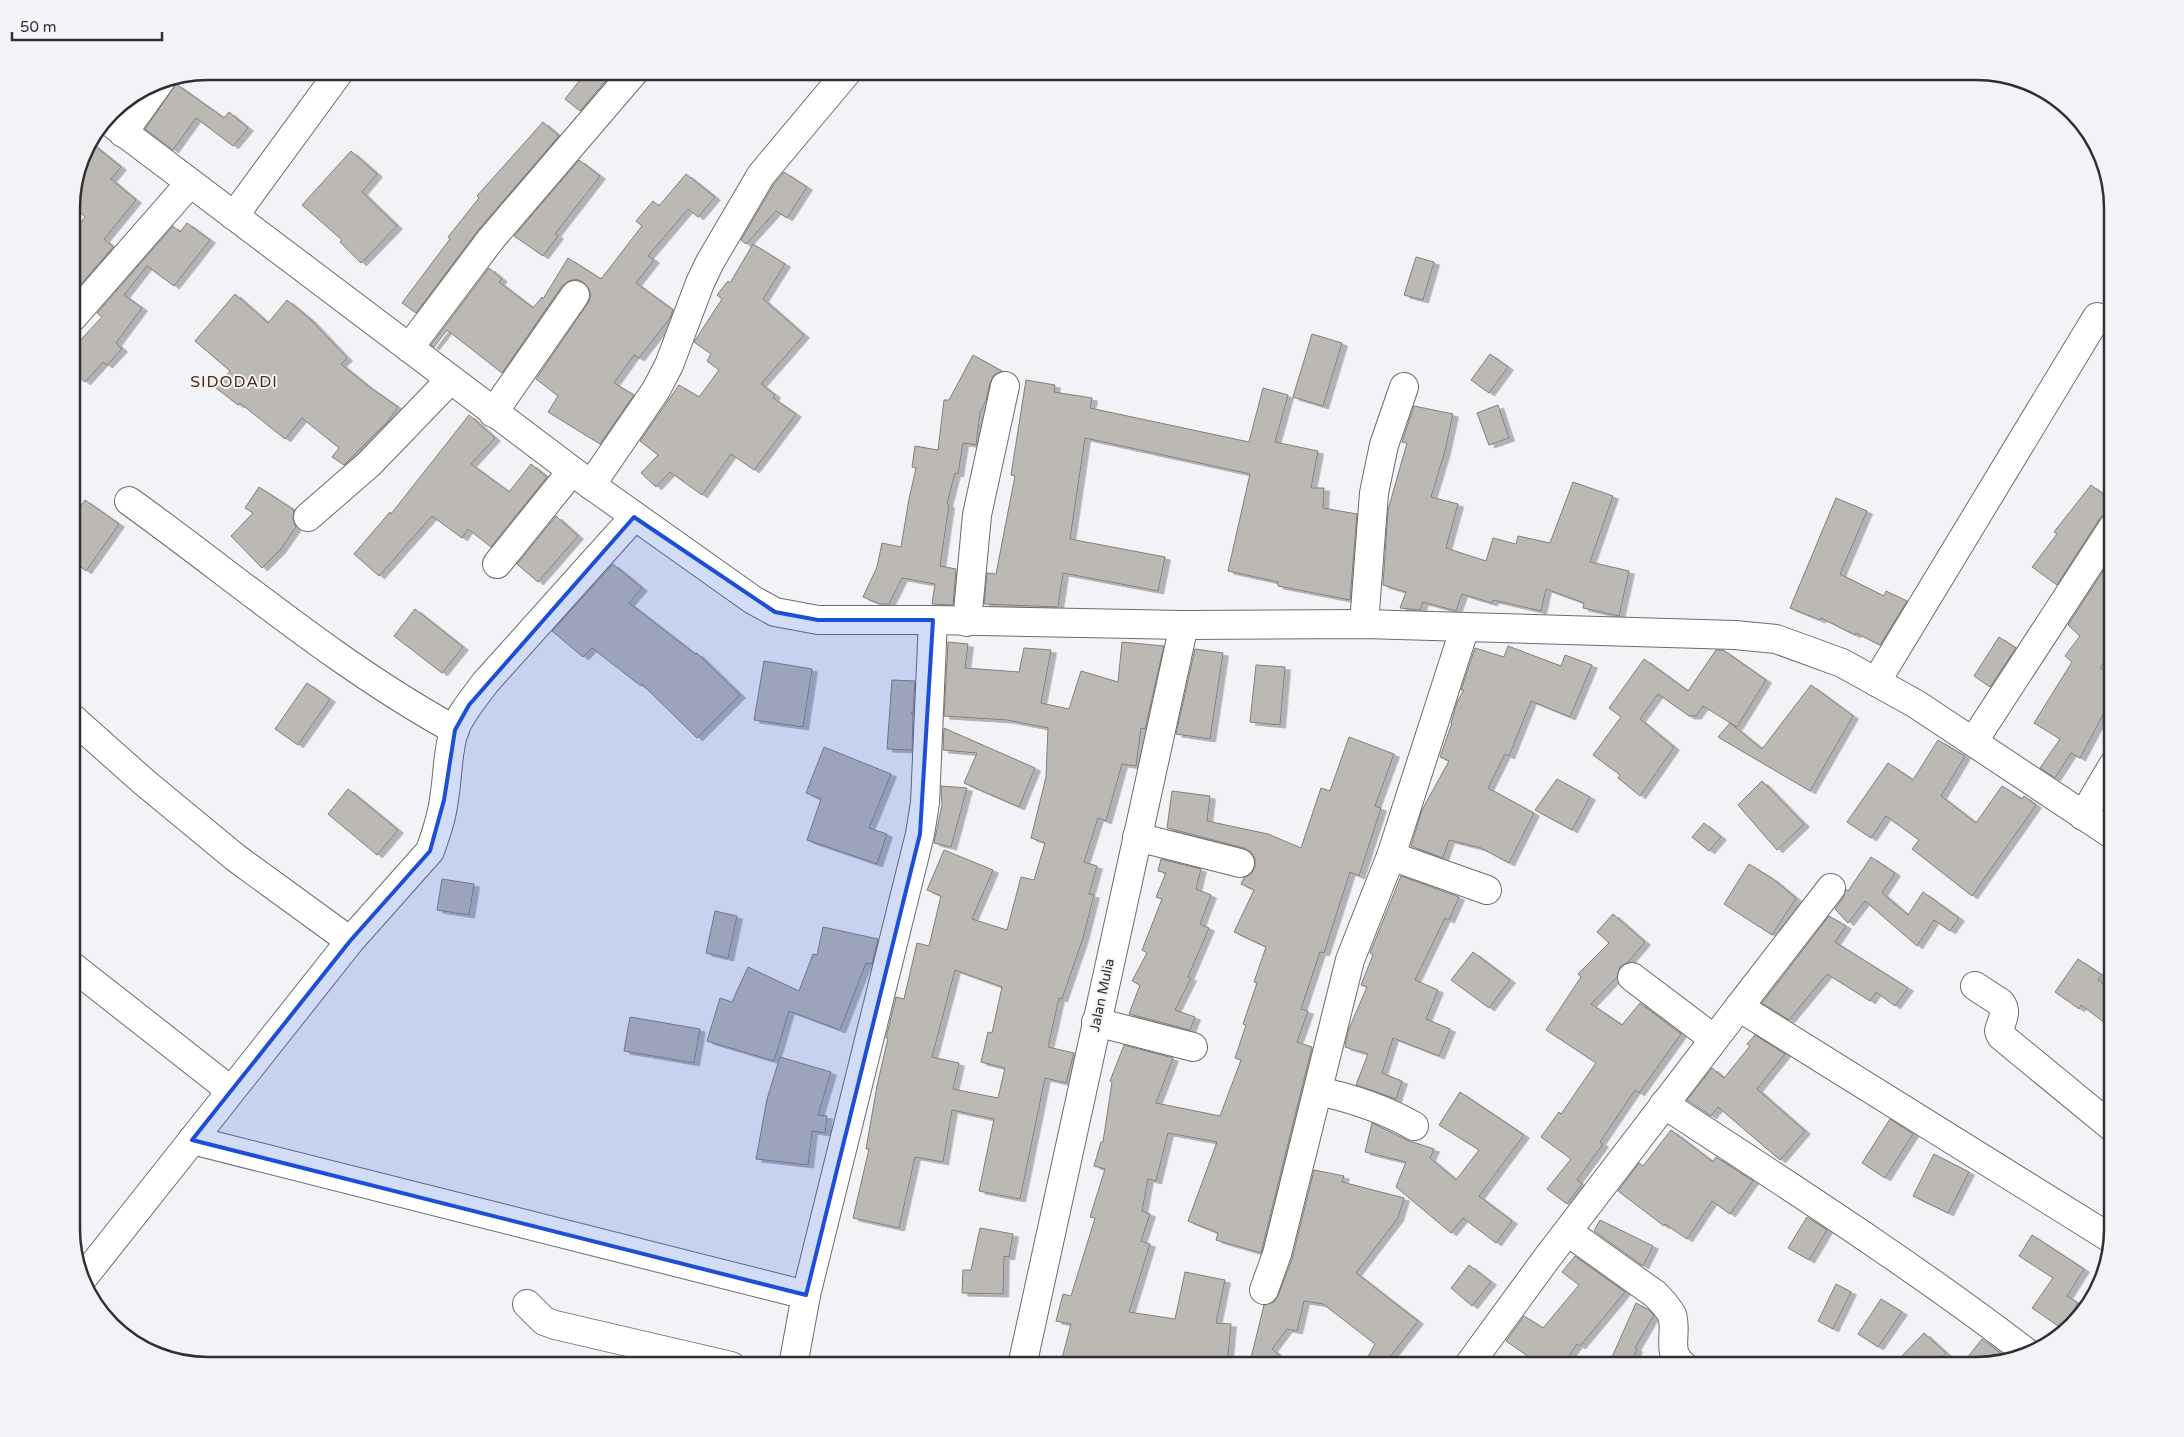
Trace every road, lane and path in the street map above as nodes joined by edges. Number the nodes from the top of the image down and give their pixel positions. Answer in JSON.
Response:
{"nodes":[{"id":1,"x":333,"y":80,"type":"edge"},
{"id":2,"x":627,"y":80,"type":"edge"},
{"id":3,"x":840,"y":80,"type":"edge"},
{"id":4,"x":143,"y":98,"type":"edge"},
{"id":5,"x":115,"y":126,"type":"edge"},
{"id":6,"x":190,"y":183,"type":"junction"},
{"id":7,"x":234,"y":216,"type":"junction"},
{"id":8,"x":574,"y":295,"type":"dead end"},
{"id":9,"x":80,"y":309,"type":"edge"},
{"id":10,"x":2096,"y":317,"type":"dead end"},
{"id":11,"x":409,"y":348,"type":"junction"},
{"id":12,"x":450,"y":380,"type":"junction"},
{"id":13,"x":1005,"y":386,"type":"dead end"},
{"id":14,"x":1404,"y":387,"type":"dead end"},
{"id":15,"x":493,"y":413,"type":"junction"},
{"id":16,"x":581,"y":478,"type":"junction"},
{"id":17,"x":129,"y":501,"type":"dead end"},
{"id":18,"x":308,"y":516,"type":"dead end"},
{"id":19,"x":634,"y":517,"type":"junction"},
{"id":20,"x":2104,"y":541,"type":"edge"},
{"id":21,"x":497,"y":564,"type":"dead end"},
{"id":22,"x":933,"y":620,"type":"junction"},
{"id":23,"x":967,"y":622,"type":"junction"},
{"id":24,"x":1364,"y":624,"type":"junction"},
{"id":25,"x":1184,"y":625,"type":"junction"},
{"id":26,"x":1465,"y":627,"type":"junction"},
{"id":27,"x":1876,"y":682,"type":"junction"},
{"id":28,"x":80,"y":725,"type":"edge"},
{"id":29,"x":455,"y":730,"type":"junction"},
{"id":30,"x":1973,"y":742,"type":"junction"},
{"id":31,"x":2104,"y":781,"type":"edge"},
{"id":32,"x":2083,"y":816,"type":"junction"},
{"id":33,"x":2104,"y":829,"type":"edge"},
{"id":34,"x":1137,"y":837,"type":"junction"},
{"id":35,"x":1391,"y":856,"type":"junction"},
{"id":36,"x":1240,"y":863,"type":"dead end"},
{"id":37,"x":1831,"y":888,"type":"dead end"},
{"id":38,"x":1487,"y":890,"type":"dead end"},
{"id":39,"x":350,"y":941,"type":"junction"},
{"id":40,"x":80,"y":972,"type":"edge"},
{"id":41,"x":1632,"y":978,"type":"dead end"},
{"id":42,"x":1975,"y":986,"type":"dead end"},
{"id":43,"x":1739,"y":1007,"type":"junction"},
{"id":44,"x":1096,"y":1022,"type":"junction"},
{"id":45,"x":1714,"y":1039,"type":"junction"},
{"id":46,"x":1193,"y":1047,"type":"dead end"},
{"id":47,"x":230,"y":1090,"type":"junction"},
{"id":48,"x":1318,"y":1091,"type":"junction"},
{"id":49,"x":1664,"y":1104,"type":"junction"},
{"id":50,"x":2104,"y":1121,"type":"edge"},
{"id":51,"x":1414,"y":1126,"type":"dead end"},
{"id":52,"x":192,"y":1140,"type":"junction"},
{"id":53,"x":1568,"y":1232,"type":"junction"},
{"id":54,"x":2104,"y":1234,"type":"edge"},
{"id":55,"x":88,"y":1273,"type":"edge"},
{"id":56,"x":1264,"y":1290,"type":"dead end"},
{"id":57,"x":806,"y":1296,"type":"junction"},
{"id":58,"x":527,"y":1304,"type":"dead end"},
{"id":59,"x":2021,"y":1348,"type":"edge"},
{"id":60,"x":693,"y":1357,"type":"edge"},
{"id":61,"x":795,"y":1357,"type":"edge"},
{"id":62,"x":1024,"y":1357,"type":"edge"},
{"id":63,"x":1475,"y":1357,"type":"edge"},
{"id":64,"x":1675,"y":1357,"type":"edge"}],
"edges":[{"from":1,"to":7,"type":"street"},
{"from":2,"to":11,"type":"street"},
{"from":3,"to":16,"type":"street"},
{"from":4,"to":5,"type":"street"},
{"from":5,"to":6,"type":"street"},
{"from":6,"to":7,"type":"street"},
{"from":6,"to":9,"type":"street"},
{"from":7,"to":11,"type":"street"},
{"from":8,"to":15,"type":"street"},
{"from":10,"to":27,"type":"street"},
{"from":11,"to":12,"type":"street"},
{"from":12,"to":15,"type":"street"},
{"from":12,"to":18,"type":"street"},
{"from":13,"to":23,"type":"street"},
{"from":14,"to":24,"type":"street"},
{"from":15,"to":16,"type":"street"},
{"from":16,"to":19,"type":"street"},
{"from":16,"to":21,"type":"street"},
{"from":17,"to":29,"type":"street"},
{"from":19,"to":22,"type":"street"},
{"from":19,"to":29,"type":"street"},
{"from":20,"to":30,"type":"street"},
{"from":22,"to":23,"type":"street"},
{"from":22,"to":57,"type":"street"},
{"from":23,"to":25,"type":"street"},
{"from":24,"to":25,"type":"street"},
{"from":24,"to":26,"type":"street"},
{"from":25,"to":34,"type":"street","name":"Jalan Mulia"},
{"from":26,"to":27,"type":"street"},
{"from":26,"to":35,"type":"street"},
{"from":27,"to":30,"type":"street"},
{"from":28,"to":39,"type":"street"},
{"from":29,"to":39,"type":"street"},
{"from":30,"to":32,"type":"street"},
{"from":31,"to":32,"type":"street"},
{"from":32,"to":33,"type":"street"},
{"from":34,"to":36,"type":"street"},
{"from":34,"to":44,"type":"street","name":"Jalan Mulia"},
{"from":35,"to":38,"type":"street"},
{"from":35,"to":48,"type":"street"},
{"from":37,"to":43,"type":"street"},
{"from":39,"to":47,"type":"street"},
{"from":40,"to":47,"type":"street"},
{"from":41,"to":45,"type":"street"},
{"from":42,"to":50,"type":"street"},
{"from":43,"to":45,"type":"street"},
{"from":43,"to":54,"type":"street"},
{"from":44,"to":46,"type":"street"},
{"from":44,"to":62,"type":"street","name":"Jalan Mulia"},
{"from":45,"to":49,"type":"street"},
{"from":47,"to":52,"type":"street"},
{"from":48,"to":51,"type":"street"},
{"from":48,"to":56,"type":"street"},
{"from":49,"to":53,"type":"street"},
{"from":49,"to":59,"type":"street"},
{"from":52,"to":55,"type":"street"},
{"from":52,"to":57,"type":"street"},
{"from":53,"to":63,"type":"street"},
{"from":53,"to":64,"type":"street"},
{"from":57,"to":61,"type":"street"},
{"from":58,"to":60,"type":"street"}]}
